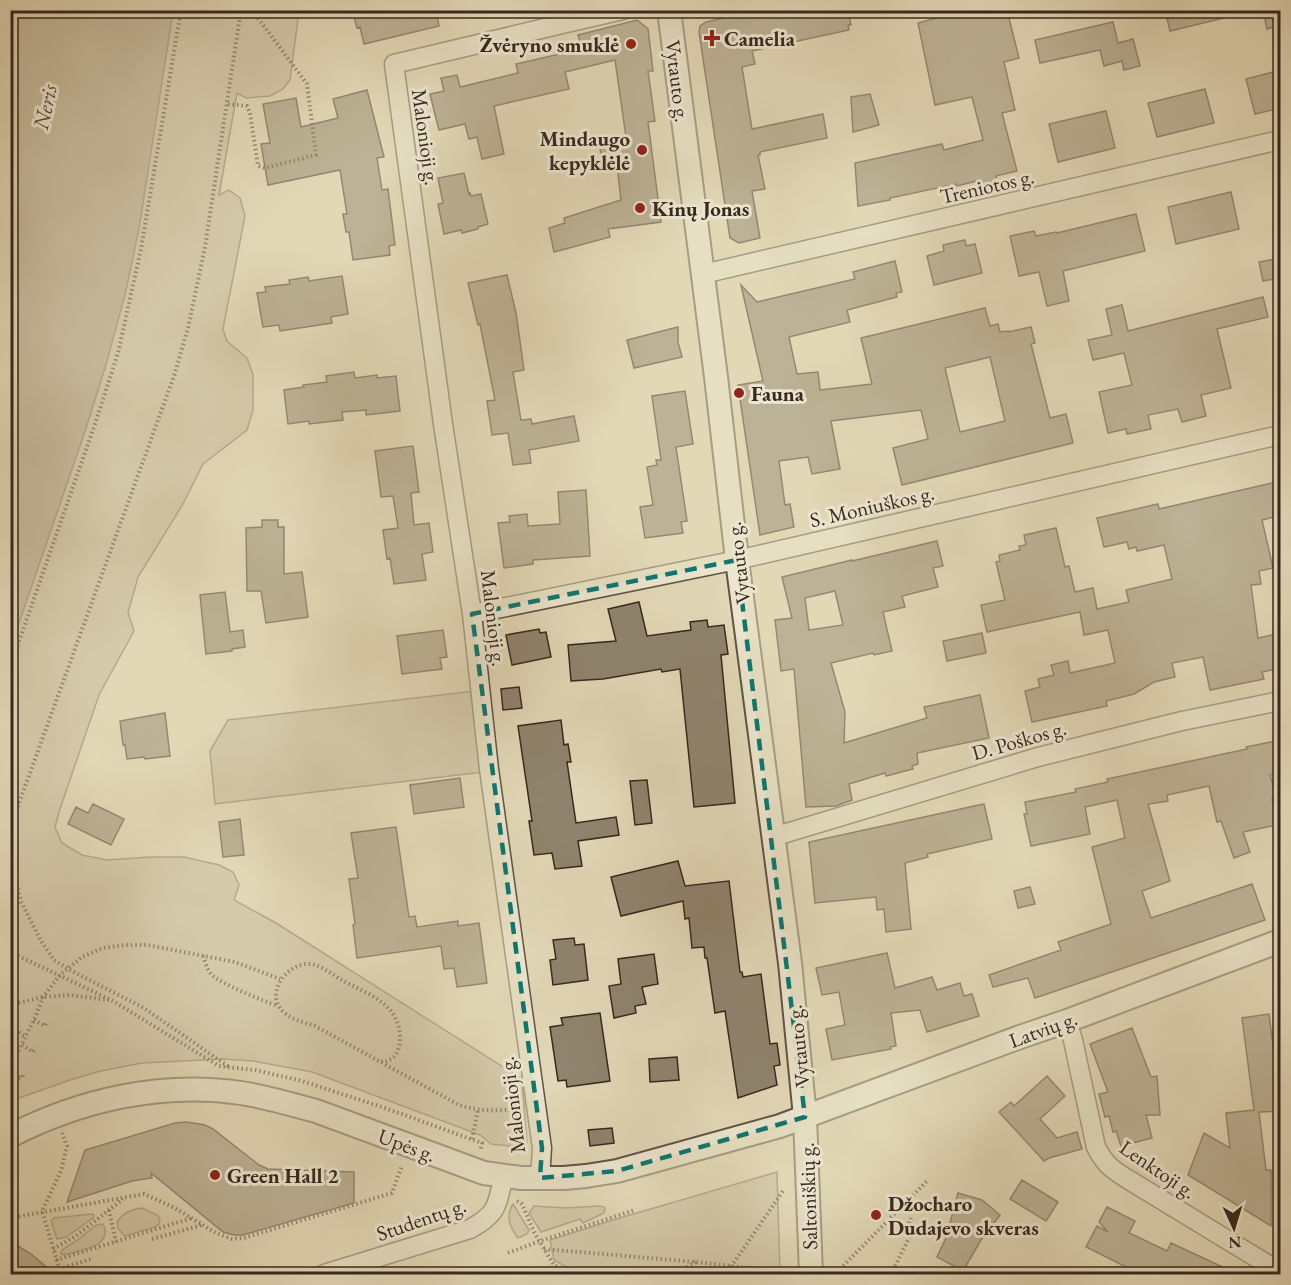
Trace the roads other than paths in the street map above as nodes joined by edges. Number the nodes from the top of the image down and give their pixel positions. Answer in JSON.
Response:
{"nodes":[{"id":1,"x":623,"y":10,"type":"edge"},
{"id":2,"x":669,"y":10,"type":"edge"},
{"id":3,"x":1281,"y":141,"type":"edge"},
{"id":4,"x":702,"y":274,"type":"junction"},
{"id":5,"x":1281,"y":435,"type":"edge"},
{"id":6,"x":737,"y":560,"type":"junction"},
{"id":7,"x":472,"y":614,"type":"junction"},
{"id":8,"x":1281,"y":701,"type":"edge"},
{"id":9,"x":773,"y":837,"type":"junction"},
{"id":10,"x":1281,"y":940,"type":"edge"},
{"id":11,"x":1067,"y":1021,"type":"junction"},
{"id":12,"x":805,"y":1117,"type":"junction"},
{"id":13,"x":10,"y":1136,"type":"edge"},
{"id":14,"x":540,"y":1178,"type":"junction"},
{"id":15,"x":501,"y":1186,"type":"junction"},
{"id":16,"x":1281,"y":1272,"type":"edge"},
{"id":17,"x":324,"y":1275,"type":"edge"},
{"id":18,"x":811,"y":1275,"type":"edge"}],
"edges":[{"from":1,"to":7,"type":"street","name":"Malonioji g."},
{"from":2,"to":4,"type":"street","name":"Vytauto g."},
{"from":3,"to":4,"type":"street","name":"Treniotos g."},
{"from":4,"to":6,"type":"street","name":"Vytauto g."},
{"from":5,"to":6,"type":"street","name":"S. Moniuškos g."},
{"from":6,"to":7,"type":"street","name":"S. Moniuškos g."},
{"from":6,"to":9,"type":"street","name":"Vytauto g."},
{"from":7,"to":14,"type":"street","name":"Malonioji g."},
{"from":8,"to":9,"type":"street","name":"D. Poškos g."},
{"from":9,"to":12,"type":"street","name":"Vytauto g."},
{"from":10,"to":11,"type":"street","name":"Latvių g."},
{"from":11,"to":12,"type":"street","name":"Latvių g."},
{"from":11,"to":16,"type":"street","name":"Lenktoji g."},
{"from":12,"to":14,"type":"street","name":"Upės g."},
{"from":12,"to":18,"type":"street","name":"Saltoniškių g."},
{"from":13,"to":15,"type":"street","name":"Upės g."},
{"from":14,"to":15,"type":"street","name":"Upės g."},
{"from":15,"to":17,"type":"street","name":"Studentų g."}]}
